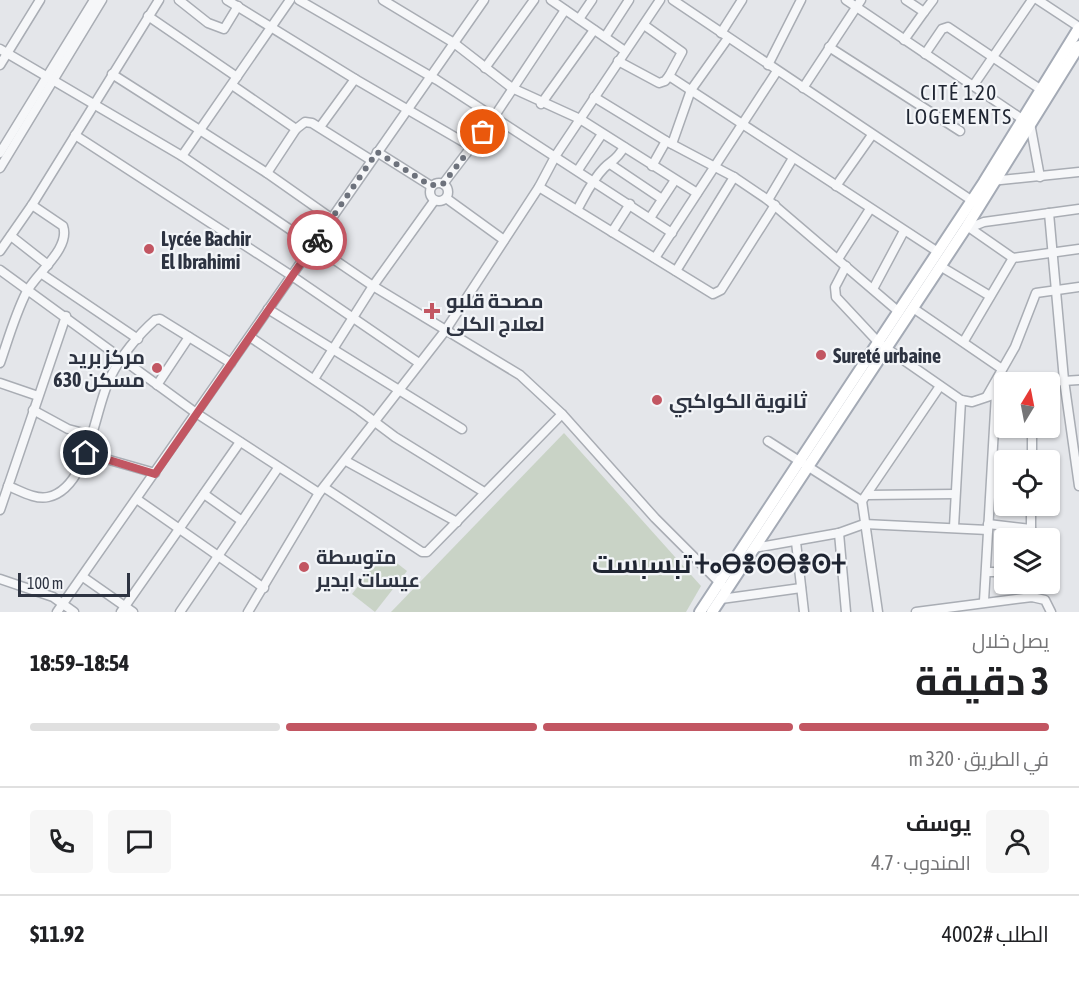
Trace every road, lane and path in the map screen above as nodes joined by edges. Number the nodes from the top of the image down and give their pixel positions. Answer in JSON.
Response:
{"nodes":[{"id":1,"x":40,"y":0,"type":"edge"},
{"id":2,"x":94,"y":0,"type":"edge"},
{"id":3,"x":102,"y":0,"type":"edge"},
{"id":4,"x":159,"y":0,"type":"edge"},
{"id":5,"x":179,"y":0,"type":"edge"},
{"id":6,"x":227,"y":0,"type":"edge"},
{"id":7,"x":290,"y":0,"type":"edge"},
{"id":8,"x":299,"y":0,"type":"edge"},
{"id":9,"x":484,"y":0,"type":"edge"},
{"id":10,"x":534,"y":0,"type":"edge"},
{"id":11,"x":552,"y":0,"type":"edge"},
{"id":12,"x":592,"y":0,"type":"edge"},
{"id":13,"x":628,"y":0,"type":"edge"},
{"id":14,"x":660,"y":0,"type":"edge"},
{"id":15,"x":674,"y":0,"type":"edge"},
{"id":16,"x":742,"y":0,"type":"edge"},
{"id":17,"x":846,"y":0,"type":"edge"},
{"id":18,"x":906,"y":0,"type":"edge"},
{"id":19,"x":933,"y":0,"type":"edge"},
{"id":20,"x":1032,"y":0,"type":"edge"},
{"id":21,"x":1038,"y":0,"type":"edge"},
{"id":22,"x":798,"y":1,"type":"edge"},
{"id":23,"x":388,"y":2,"type":"edge"},
{"id":24,"x":858,"y":4,"type":"edge"},
{"id":25,"x":238,"y":6,"type":"junction"},
{"id":26,"x":565,"y":9,"type":"junction"},
{"id":27,"x":924,"y":12,"type":"junction"},
{"id":28,"x":148,"y":16,"type":"junction"},
{"id":29,"x":579,"y":19,"type":"junction"},
{"id":30,"x":644,"y":25,"type":"junction"},
{"id":31,"x":271,"y":27,"type":"junction"},
{"id":32,"x":1079,"y":28,"type":"edge"},
{"id":33,"x":594,"y":30,"type":"junction"},
{"id":34,"x":724,"y":35,"type":"junction"},
{"id":35,"x":605,"y":37,"type":"junction"},
{"id":36,"x":904,"y":40,"type":"junction"},
{"id":37,"x":453,"y":43,"type":"junction"},
{"id":38,"x":1079,"y":46,"type":"edge"},
{"id":39,"x":829,"y":47,"type":"junction"},
{"id":40,"x":3,"y":51,"type":"edge"},
{"id":41,"x":626,"y":51,"type":"junction"},
{"id":42,"x":925,"y":54,"type":"junction"},
{"id":43,"x":993,"y":57,"type":"junction"},
{"id":44,"x":618,"y":61,"type":"junction"},
{"id":45,"x":0,"y":65,"type":"edge"},
{"id":46,"x":768,"y":65,"type":"junction"},
{"id":47,"x":485,"y":68,"type":"junction"},
{"id":48,"x":777,"y":71,"type":"junction"},
{"id":49,"x":112,"y":74,"type":"junction"},
{"id":50,"x":430,"y":76,"type":"junction"},
{"id":51,"x":669,"y":76,"type":"junction"},
{"id":52,"x":355,"y":79,"type":"junction"},
{"id":53,"x":50,"y":80,"type":"junction"},
{"id":54,"x":234,"y":81,"type":"junction"},
{"id":55,"x":973,"y":86,"type":"junction"},
{"id":56,"x":512,"y":88,"type":"junction"},
{"id":57,"x":803,"y":88,"type":"junction"},
{"id":58,"x":1040,"y":89,"type":"junction"},
{"id":59,"x":691,"y":90,"type":"junction"},
{"id":60,"x":594,"y":97,"type":"junction"},
{"id":61,"x":92,"y":104,"type":"junction"},
{"id":62,"x":541,"y":104,"type":"junction"},
{"id":63,"x":408,"y":108,"type":"junction"},
{"id":64,"x":494,"y":117,"type":"junction"},
{"id":65,"x":580,"y":119,"type":"junction"},
{"id":66,"x":1026,"y":121,"type":"junction"},
{"id":67,"x":742,"y":124,"type":"junction"},
{"id":68,"x":320,"y":128,"type":"junction"},
{"id":69,"x":296,"y":129,"type":"junction"},
{"id":70,"x":201,"y":130,"type":"junction"},
{"id":71,"x":960,"y":131,"type":"dead end"},
{"id":72,"x":602,"y":134,"type":"junction"},
{"id":73,"x":75,"y":135,"type":"junction"},
{"id":74,"x":872,"y":135,"type":"junction"},
{"id":75,"x":669,"y":143,"type":"junction"},
{"id":76,"x":472,"y":147,"type":"junction"},
{"id":77,"x":624,"y":147,"type":"junction"},
{"id":78,"x":377,"y":152,"type":"junction"},
{"id":79,"x":0,"y":153,"type":"edge"},
{"id":80,"x":556,"y":155,"type":"junction"},
{"id":81,"x":182,"y":156,"type":"junction"},
{"id":82,"x":793,"y":158,"type":"junction"},
{"id":83,"x":371,"y":160,"type":"junction"},
{"id":84,"x":610,"y":164,"type":"junction"},
{"id":85,"x":652,"y":166,"type":"junction"},
{"id":86,"x":715,"y":166,"type":"junction"},
{"id":87,"x":0,"y":168,"type":"edge"},
{"id":88,"x":578,"y":170,"type":"junction"},
{"id":89,"x":1079,"y":172,"type":"edge"},
{"id":90,"x":267,"y":173,"type":"junction"},
{"id":91,"x":734,"y":177,"type":"junction"},
{"id":92,"x":1040,"y":177,"type":"junction"},
{"id":93,"x":675,"y":180,"type":"junction"},
{"id":94,"x":593,"y":181,"type":"junction"},
{"id":95,"x":989,"y":182,"type":"junction"},
{"id":96,"x":443,"y":184,"type":"junction"},
{"id":97,"x":431,"y":186,"type":"junction"},
{"id":98,"x":836,"y":186,"type":"junction"},
{"id":99,"x":539,"y":187,"type":"junction"},
{"id":100,"x":697,"y":193,"type":"junction"},
{"id":101,"x":446,"y":198,"type":"junction"},
{"id":102,"x":662,"y":199,"type":"junction"},
{"id":103,"x":434,"y":201,"type":"junction"},
{"id":104,"x":771,"y":203,"type":"junction"},
{"id":105,"x":976,"y":203,"type":"junction"},
{"id":106,"x":630,"y":204,"type":"junction"},
{"id":107,"x":32,"y":205,"type":"junction"},
{"id":108,"x":870,"y":209,"type":"junction"},
{"id":109,"x":1079,"y":209,"type":"edge"},
{"id":110,"x":577,"y":210,"type":"junction"},
{"id":111,"x":1049,"y":213,"type":"junction"},
{"id":112,"x":331,"y":218,"type":"junction"},
{"id":113,"x":650,"y":218,"type":"junction"},
{"id":114,"x":968,"y":227,"type":"junction"},
{"id":115,"x":904,"y":231,"type":"junction"},
{"id":116,"x":612,"y":232,"type":"junction"},
{"id":117,"x":672,"y":233,"type":"junction"},
{"id":118,"x":11,"y":236,"type":"junction"},
{"id":119,"x":504,"y":240,"type":"junction"},
{"id":120,"x":314,"y":244,"type":"junction"},
{"id":121,"x":1079,"y":249,"type":"edge"},
{"id":122,"x":0,"y":251,"type":"edge"},
{"id":123,"x":938,"y":252,"type":"junction"},
{"id":124,"x":1052,"y":252,"type":"junction"},
{"id":125,"x":655,"y":258,"type":"junction"},
{"id":126,"x":1013,"y":258,"type":"junction"},
{"id":127,"x":838,"y":259,"type":"junction"},
{"id":128,"x":48,"y":265,"type":"junction"},
{"id":129,"x":846,"y":266,"type":"junction"},
{"id":130,"x":940,"y":266,"type":"junction"},
{"id":131,"x":0,"y":270,"type":"edge"},
{"id":132,"x":676,"y":272,"type":"junction"},
{"id":133,"x":42,"y":274,"type":"junction"},
{"id":134,"x":292,"y":276,"type":"junction"},
{"id":135,"x":373,"y":286,"type":"junction"},
{"id":136,"x":1079,"y":287,"type":"edge"},
{"id":137,"x":873,"y":289,"type":"junction"},
{"id":138,"x":1056,"y":289,"type":"junction"},
{"id":139,"x":27,"y":290,"type":"junction"},
{"id":140,"x":990,"y":296,"type":"junction"},
{"id":141,"x":913,"y":308,"type":"junction"},
{"id":142,"x":268,"y":309,"type":"junction"},
{"id":143,"x":899,"y":312,"type":"junction"},
{"id":144,"x":66,"y":316,"type":"junction"},
{"id":145,"x":353,"y":317,"type":"junction"},
{"id":146,"x":0,"y":330,"type":"edge"},
{"id":147,"x":445,"y":331,"type":"junction"},
{"id":148,"x":10,"y":333,"type":"junction"},
{"id":149,"x":189,"y":337,"type":"junction"},
{"id":150,"x":250,"y":337,"type":"junction"},
{"id":151,"x":138,"y":339,"type":"junction"},
{"id":152,"x":964,"y":341,"type":"junction"},
{"id":153,"x":882,"y":346,"type":"junction"},
{"id":154,"x":332,"y":350,"type":"junction"},
{"id":155,"x":122,"y":358,"type":"junction"},
{"id":156,"x":0,"y":363,"type":"edge"},
{"id":157,"x":231,"y":363,"type":"junction"},
{"id":158,"x":419,"y":363,"type":"junction"},
{"id":159,"x":1002,"y":369,"type":"junction"},
{"id":160,"x":1001,"y":372,"type":"edge"},
{"id":161,"x":314,"y":379,"type":"junction"},
{"id":162,"x":1060,"y":380,"type":"edge"},
{"id":163,"x":1064,"y":380,"type":"junction"},
{"id":164,"x":1079,"y":380,"type":"edge"},
{"id":165,"x":0,"y":383,"type":"edge"},
{"id":166,"x":157,"y":385,"type":"junction"},
{"id":167,"x":940,"y":386,"type":"junction"},
{"id":168,"x":400,"y":390,"type":"junction"},
{"id":169,"x":994,"y":395,"type":"edge"},
{"id":170,"x":38,"y":396,"type":"junction"},
{"id":171,"x":961,"y":400,"type":"junction"},
{"id":172,"x":33,"y":410,"type":"junction"},
{"id":173,"x":196,"y":413,"type":"junction"},
{"id":174,"x":562,"y":414,"type":"junction"},
{"id":175,"x":375,"y":421,"type":"junction"},
{"id":176,"x":994,"y":427,"type":"edge"},
{"id":177,"x":462,"y":429,"type":"dead end"},
{"id":178,"x":91,"y":435,"type":"junction"},
{"id":179,"x":768,"y":441,"type":"dead end"},
{"id":180,"x":240,"y":442,"type":"junction"},
{"id":181,"x":86,"y":453,"type":"junction"},
{"id":182,"x":346,"y":460,"type":"junction"},
{"id":183,"x":805,"y":463,"type":"junction"},
{"id":184,"x":278,"y":468,"type":"junction"},
{"id":185,"x":155,"y":474,"type":"junction"},
{"id":186,"x":8,"y":486,"type":"junction"},
{"id":187,"x":1079,"y":486,"type":"edge"},
{"id":188,"x":322,"y":491,"type":"junction"},
{"id":189,"x":484,"y":492,"type":"junction"},
{"id":190,"x":204,"y":494,"type":"junction"},
{"id":191,"x":955,"y":494,"type":"junction"},
{"id":192,"x":864,"y":498,"type":"junction"},
{"id":193,"x":138,"y":500,"type":"junction"},
{"id":194,"x":0,"y":510,"type":"edge"},
{"id":195,"x":242,"y":520,"type":"junction"},
{"id":196,"x":457,"y":522,"type":"junction"},
{"id":197,"x":864,"y":524,"type":"junction"},
{"id":198,"x":954,"y":527,"type":"junction"},
{"id":199,"x":988,"y":527,"type":"junction"},
{"id":200,"x":180,"y":528,"type":"junction"},
{"id":201,"x":994,"y":528,"type":"edge"},
{"id":202,"x":839,"y":533,"type":"junction"},
{"id":203,"x":796,"y":542,"type":"junction"},
{"id":204,"x":754,"y":548,"type":"junction"},
{"id":205,"x":220,"y":556,"type":"junction"},
{"id":206,"x":987,"y":572,"type":"junction"},
{"id":207,"x":994,"y":572,"type":"edge"},
{"id":208,"x":83,"y":577,"type":"junction"},
{"id":209,"x":0,"y":579,"type":"edge"},
{"id":210,"x":718,"y":582,"type":"junction"},
{"id":211,"x":264,"y":588,"type":"junction"},
{"id":212,"x":728,"y":588,"type":"junction"},
{"id":213,"x":801,"y":588,"type":"junction"},
{"id":214,"x":1032,"y":597,"type":"joint"},
{"id":215,"x":721,"y":599,"type":"junction"},
{"id":216,"x":984,"y":601,"type":"junction"},
{"id":217,"x":60,"y":608,"type":"edge"},
{"id":218,"x":123,"y":609,"type":"edge"},
{"id":219,"x":74,"y":612,"type":"edge"},
{"id":220,"x":134,"y":612,"type":"edge"},
{"id":221,"x":180,"y":612,"type":"edge"},
{"id":222,"x":248,"y":612,"type":"edge"},
{"id":223,"x":700,"y":612,"type":"edge"},
{"id":224,"x":712,"y":612,"type":"edge"},
{"id":225,"x":804,"y":612,"type":"edge"},
{"id":226,"x":846,"y":612,"type":"edge"},
{"id":227,"x":878,"y":612,"type":"edge"},
{"id":228,"x":916,"y":612,"type":"edge"},
{"id":229,"x":1051,"y":612,"type":"edge"}],
"edges":[{"from":1,"to":40,"type":"street"},
{"from":2,"to":53,"type":"street"},
{"from":3,"to":53,"type":"street"},
{"from":4,"to":28,"type":"street"},
{"from":5,"to":25,"type":"street"},
{"from":6,"to":25,"type":"street"},
{"from":7,"to":31,"type":"street"},
{"from":8,"to":50,"type":"street"},
{"from":9,"to":37,"type":"street"},
{"from":10,"to":47,"type":"street"},
{"from":11,"to":26,"type":"street"},
{"from":12,"to":29,"type":"street"},
{"from":13,"to":35,"type":"street"},
{"from":14,"to":30,"type":"street"},
{"from":15,"to":34,"type":"street"},
{"from":16,"to":34,"type":"street"},
{"from":17,"to":24,"type":"street"},
{"from":18,"to":27,"type":"street"},
{"from":19,"to":27,"type":"street"},
{"from":20,"to":43,"type":"street"},
{"from":21,"to":32,"type":"street"},
{"from":22,"to":46,"type":"street"},
{"from":23,"to":37,"type":"street"},
{"from":24,"to":36,"type":"street"},
{"from":24,"to":39,"type":"street"},
{"from":25,"to":31,"type":"street"},
{"from":26,"to":29,"type":"street"},
{"from":26,"to":56,"type":"street"},
{"from":27,"to":36,"type":"street"},
{"from":28,"to":49,"type":"street"},
{"from":28,"to":54,"type":"street"},
{"from":29,"to":33,"type":"street"},
{"from":30,"to":41,"type":"street"},
{"from":30,"to":51,"type":"street"},
{"from":31,"to":52,"type":"street"},
{"from":31,"to":54,"type":"street"},
{"from":32,"to":58,"type":"main road"},
{"from":33,"to":35,"type":"street"},
{"from":33,"to":62,"type":"street"},
{"from":34,"to":46,"type":"street"},
{"from":34,"to":59,"type":"street"},
{"from":35,"to":41,"type":"street"},
{"from":36,"to":42,"type":"street"},
{"from":37,"to":47,"type":"street"},
{"from":37,"to":50,"type":"street"},
{"from":38,"to":66,"type":"main road"},
{"from":39,"to":57,"type":"street"},
{"from":39,"to":71,"type":"street"},
{"from":40,"to":45,"type":"street"},
{"from":40,"to":53,"type":"street"},
{"from":41,"to":44,"type":"street"},
{"from":42,"to":43,"type":"street"},
{"from":42,"to":55,"type":"street"},
{"from":43,"to":55,"type":"street"},
{"from":43,"to":58,"type":"street"},
{"from":44,"to":51,"type":"street"},
{"from":44,"to":60,"type":"street"},
{"from":46,"to":48,"type":"street"},
{"from":47,"to":56,"type":"street"},
{"from":48,"to":57,"type":"street"},
{"from":48,"to":67,"type":"street"},
{"from":49,"to":61,"type":"street"},
{"from":49,"to":70,"type":"street"},
{"from":50,"to":63,"type":"street"},
{"from":50,"to":64,"type":"street"},
{"from":51,"to":59,"type":"street"},
{"from":52,"to":63,"type":"street"},
{"from":52,"to":68,"type":"street"},
{"from":53,"to":61,"type":"street"},
{"from":53,"to":79,"type":"street"},
{"from":53,"to":87,"type":"street"},
{"from":54,"to":69,"type":"street"},
{"from":54,"to":70,"type":"street"},
{"from":55,"to":66,"type":"street"},
{"from":56,"to":62,"type":"street"},
{"from":56,"to":64,"type":"street"},
{"from":57,"to":74,"type":"street"},
{"from":58,"to":66,"type":"main road"},
{"from":59,"to":67,"type":"street"},
{"from":59,"to":75,"type":"street"},
{"from":60,"to":65,"type":"street"},
{"from":60,"to":75,"type":"street"},
{"from":61,"to":73,"type":"street"},
{"from":61,"to":81,"type":"street"},
{"from":62,"to":65,"type":"street"},
{"from":63,"to":76,"type":"street"},
{"from":63,"to":78,"type":"street"},
{"from":64,"to":76,"type":"street"},
{"from":64,"to":80,"type":"street"},
{"from":65,"to":72,"type":"street"},
{"from":65,"to":80,"type":"street"},
{"from":66,"to":92,"type":"street"},
{"from":66,"to":95,"type":"main road"},
{"from":67,"to":82,"type":"street"},
{"from":67,"to":86,"type":"street"},
{"from":68,"to":69,"type":"street"},
{"from":68,"to":83,"type":"street"},
{"from":69,"to":90,"type":"street"},
{"from":70,"to":81,"type":"street"},
{"from":70,"to":90,"type":"street"},
{"from":72,"to":77,"type":"street"},
{"from":72,"to":88,"type":"street"},
{"from":73,"to":107,"type":"street"},
{"from":73,"to":134,"type":"street"},
{"from":74,"to":98,"type":"street"},
{"from":74,"to":105,"type":"street"},
{"from":75,"to":85,"type":"street"},
{"from":75,"to":86,"type":"street"},
{"from":76,"to":96,"type":"street"},
{"from":77,"to":84,"type":"street"},
{"from":77,"to":85,"type":"street"},
{"from":78,"to":83,"type":"street"},
{"from":78,"to":97,"type":"street"},
{"from":80,"to":88,"type":"street"},
{"from":80,"to":99,"type":"street"},
{"from":81,"to":120,"type":"street"},
{"from":82,"to":98,"type":"street"},
{"from":82,"to":104,"type":"street"},
{"from":83,"to":112,"type":"street"},
{"from":84,"to":94,"type":"street"},
{"from":84,"to":102,"type":"street"},
{"from":85,"to":93,"type":"street"},
{"from":86,"to":91,"type":"street"},
{"from":86,"to":100,"type":"street"},
{"from":88,"to":94,"type":"street"},
{"from":89,"to":92,"type":"street"},
{"from":90,"to":112,"type":"street"},
{"from":91,"to":104,"type":"street"},
{"from":91,"to":132,"type":"street"},
{"from":92,"to":95,"type":"street"},
{"from":93,"to":100,"type":"street"},
{"from":93,"to":102,"type":"street"},
{"from":94,"to":106,"type":"street"},
{"from":94,"to":110,"type":"street"},
{"from":95,"to":105,"type":"main road"},
{"from":96,"to":97,"type":"street"},
{"from":96,"to":101,"type":"street"},
{"from":97,"to":103,"type":"street"},
{"from":98,"to":108,"type":"street"},
{"from":99,"to":110,"type":"street"},
{"from":99,"to":119,"type":"street"},
{"from":100,"to":117,"type":"street"},
{"from":101,"to":103,"type":"street"},
{"from":101,"to":119,"type":"street"},
{"from":102,"to":113,"type":"street"},
{"from":103,"to":135,"type":"street"},
{"from":104,"to":127,"type":"street"},
{"from":104,"to":132,"type":"street"},
{"from":105,"to":114,"type":"main road"},
{"from":105,"to":123,"type":"main road"},
{"from":106,"to":113,"type":"street"},
{"from":106,"to":116,"type":"street"},
{"from":107,"to":118,"type":"street"},
{"from":107,"to":128,"type":"street"},
{"from":108,"to":115,"type":"street"},
{"from":108,"to":127,"type":"street"},
{"from":109,"to":111,"type":"street"},
{"from":110,"to":116,"type":"street"},
{"from":111,"to":114,"type":"street"},
{"from":111,"to":124,"type":"street"},
{"from":112,"to":120,"type":"street"},
{"from":113,"to":117,"type":"street"},
{"from":114,"to":126,"type":"street"},
{"from":114,"to":130,"type":"main road"},
{"from":115,"to":123,"type":"street"},
{"from":115,"to":137,"type":"street"},
{"from":116,"to":125,"type":"street"},
{"from":117,"to":125,"type":"street"},
{"from":118,"to":122,"type":"street"},
{"from":118,"to":128,"type":"street"},
{"from":119,"to":147,"type":"street"},
{"from":120,"to":134,"type":"street"},
{"from":120,"to":135,"type":"street"},
{"from":121,"to":124,"type":"street"},
{"from":123,"to":143,"type":"main road"},
{"from":124,"to":126,"type":"street"},
{"from":124,"to":138,"type":"street"},
{"from":125,"to":132,"type":"street"},
{"from":126,"to":140,"type":"street"},
{"from":127,"to":129,"type":"street"},
{"from":128,"to":133,"type":"street"},
{"from":129,"to":137,"type":"street"},
{"from":129,"to":153,"type":"street"},
{"from":130,"to":140,"type":"street"},
{"from":130,"to":141,"type":"main road"},
{"from":131,"to":139,"type":"street"},
{"from":133,"to":139,"type":"street"},
{"from":133,"to":151,"type":"street"},
{"from":134,"to":142,"type":"street"},
{"from":134,"to":145,"type":"street"},
{"from":135,"to":145,"type":"street"},
{"from":135,"to":147,"type":"street"},
{"from":136,"to":138,"type":"street"},
{"from":137,"to":143,"type":"street"},
{"from":138,"to":159,"type":"street"},
{"from":138,"to":163,"type":"street"},
{"from":139,"to":144,"type":"street"},
{"from":139,"to":148,"type":"street"},
{"from":140,"to":152,"type":"street"},
{"from":141,"to":152,"type":"street"},
{"from":141,"to":153,"type":"main road"},
{"from":142,"to":150,"type":"street"},
{"from":142,"to":154,"type":"street"},
{"from":143,"to":153,"type":"main road"},
{"from":144,"to":155,"type":"street"},
{"from":144,"to":170,"type":"street"},
{"from":145,"to":154,"type":"street"},
{"from":145,"to":158,"type":"street"},
{"from":146,"to":148,"type":"street"},
{"from":147,"to":158,"type":"street"},
{"from":147,"to":174,"type":"street"},
{"from":148,"to":156,"type":"street"},
{"from":149,"to":151,"type":"street"},
{"from":149,"to":157,"type":"street"},
{"from":149,"to":166,"type":"street"},
{"from":150,"to":157,"type":"street"},
{"from":150,"to":161,"type":"street"},
{"from":151,"to":155,"type":"street"},
{"from":152,"to":159,"type":"street"},
{"from":153,"to":167,"type":"street"},
{"from":153,"to":183,"type":"main road"},
{"from":154,"to":161,"type":"street"},
{"from":154,"to":168,"type":"street"},
{"from":155,"to":166,"type":"street"},
{"from":155,"to":178,"type":"street"},
{"from":157,"to":173,"type":"street"},
{"from":158,"to":168,"type":"street"},
{"from":159,"to":160,"type":"street"},
{"from":161,"to":175,"type":"street"},
{"from":162,"to":163,"type":"street"},
{"from":163,"to":164,"type":"street"},
{"from":163,"to":187,"type":"street"},
{"from":165,"to":170,"type":"street"},
{"from":166,"to":173,"type":"street"},
{"from":167,"to":171,"type":"street"},
{"from":167,"to":192,"type":"street"},
{"from":168,"to":175,"type":"street"},
{"from":168,"to":177,"type":"street"},
{"from":169,"to":171,"type":"street"},
{"from":170,"to":172,"type":"street"},
{"from":171,"to":191,"type":"street"},
{"from":172,"to":178,"type":"street"},
{"from":172,"to":186,"type":"street"},
{"from":173,"to":180,"type":"street"},
{"from":173,"to":185,"type":"street"},
{"from":174,"to":189,"type":"street"},
{"from":174,"to":210,"type":"street"},
{"from":175,"to":182,"type":"street"},
{"from":175,"to":189,"type":"street"},
{"from":176,"to":199,"type":"street"},
{"from":178,"to":181,"type":"street"},
{"from":179,"to":183,"type":"street"},
{"from":180,"to":184,"type":"street"},
{"from":180,"to":190,"type":"street"},
{"from":181,"to":185,"type":"street"},
{"from":181,"to":186,"type":"street"},
{"from":182,"to":188,"type":"street"},
{"from":182,"to":196,"type":"street"},
{"from":183,"to":192,"type":"street"},
{"from":183,"to":204,"type":"main road"},
{"from":183,"to":210,"type":"main road"},
{"from":184,"to":188,"type":"street"},
{"from":184,"to":195,"type":"street"},
{"from":185,"to":193,"type":"street"},
{"from":186,"to":194,"type":"street"},
{"from":188,"to":196,"type":"street"},
{"from":188,"to":211,"type":"street"},
{"from":189,"to":196,"type":"street"},
{"from":190,"to":195,"type":"street"},
{"from":190,"to":200,"type":"street"},
{"from":191,"to":192,"type":"street"},
{"from":191,"to":198,"type":"street"},
{"from":192,"to":197,"type":"street"},
{"from":193,"to":200,"type":"street"},
{"from":193,"to":208,"type":"street"},
{"from":195,"to":205,"type":"street"},
{"from":197,"to":198,"type":"street"},
{"from":197,"to":202,"type":"street"},
{"from":197,"to":227,"type":"street"},
{"from":198,"to":199,"type":"street"},
{"from":199,"to":201,"type":"street"},
{"from":199,"to":206,"type":"street"},
{"from":200,"to":205,"type":"street"},
{"from":200,"to":218,"type":"street"},
{"from":202,"to":203,"type":"street"},
{"from":202,"to":226,"type":"street"},
{"from":203,"to":204,"type":"street"},
{"from":203,"to":213,"type":"street"},
{"from":204,"to":212,"type":"main road"},
{"from":205,"to":211,"type":"street"},
{"from":205,"to":221,"type":"street"},
{"from":206,"to":207,"type":"street"},
{"from":206,"to":216,"type":"street"},
{"from":208,"to":217,"type":"street"},
{"from":208,"to":218,"type":"street"},
{"from":209,"to":217,"type":"street"},
{"from":210,"to":212,"type":"street"},
{"from":210,"to":223,"type":"main road"},
{"from":211,"to":222,"type":"street"},
{"from":212,"to":215,"type":"main road"},
{"from":213,"to":215,"type":"street"},
{"from":213,"to":225,"type":"street"},
{"from":214,"to":216,"type":"street"},
{"from":214,"to":229,"type":"street"},
{"from":215,"to":224,"type":"main road"},
{"from":216,"to":228,"type":"street"},
{"from":217,"to":219,"type":"street"},
{"from":218,"to":220,"type":"street"}]}
